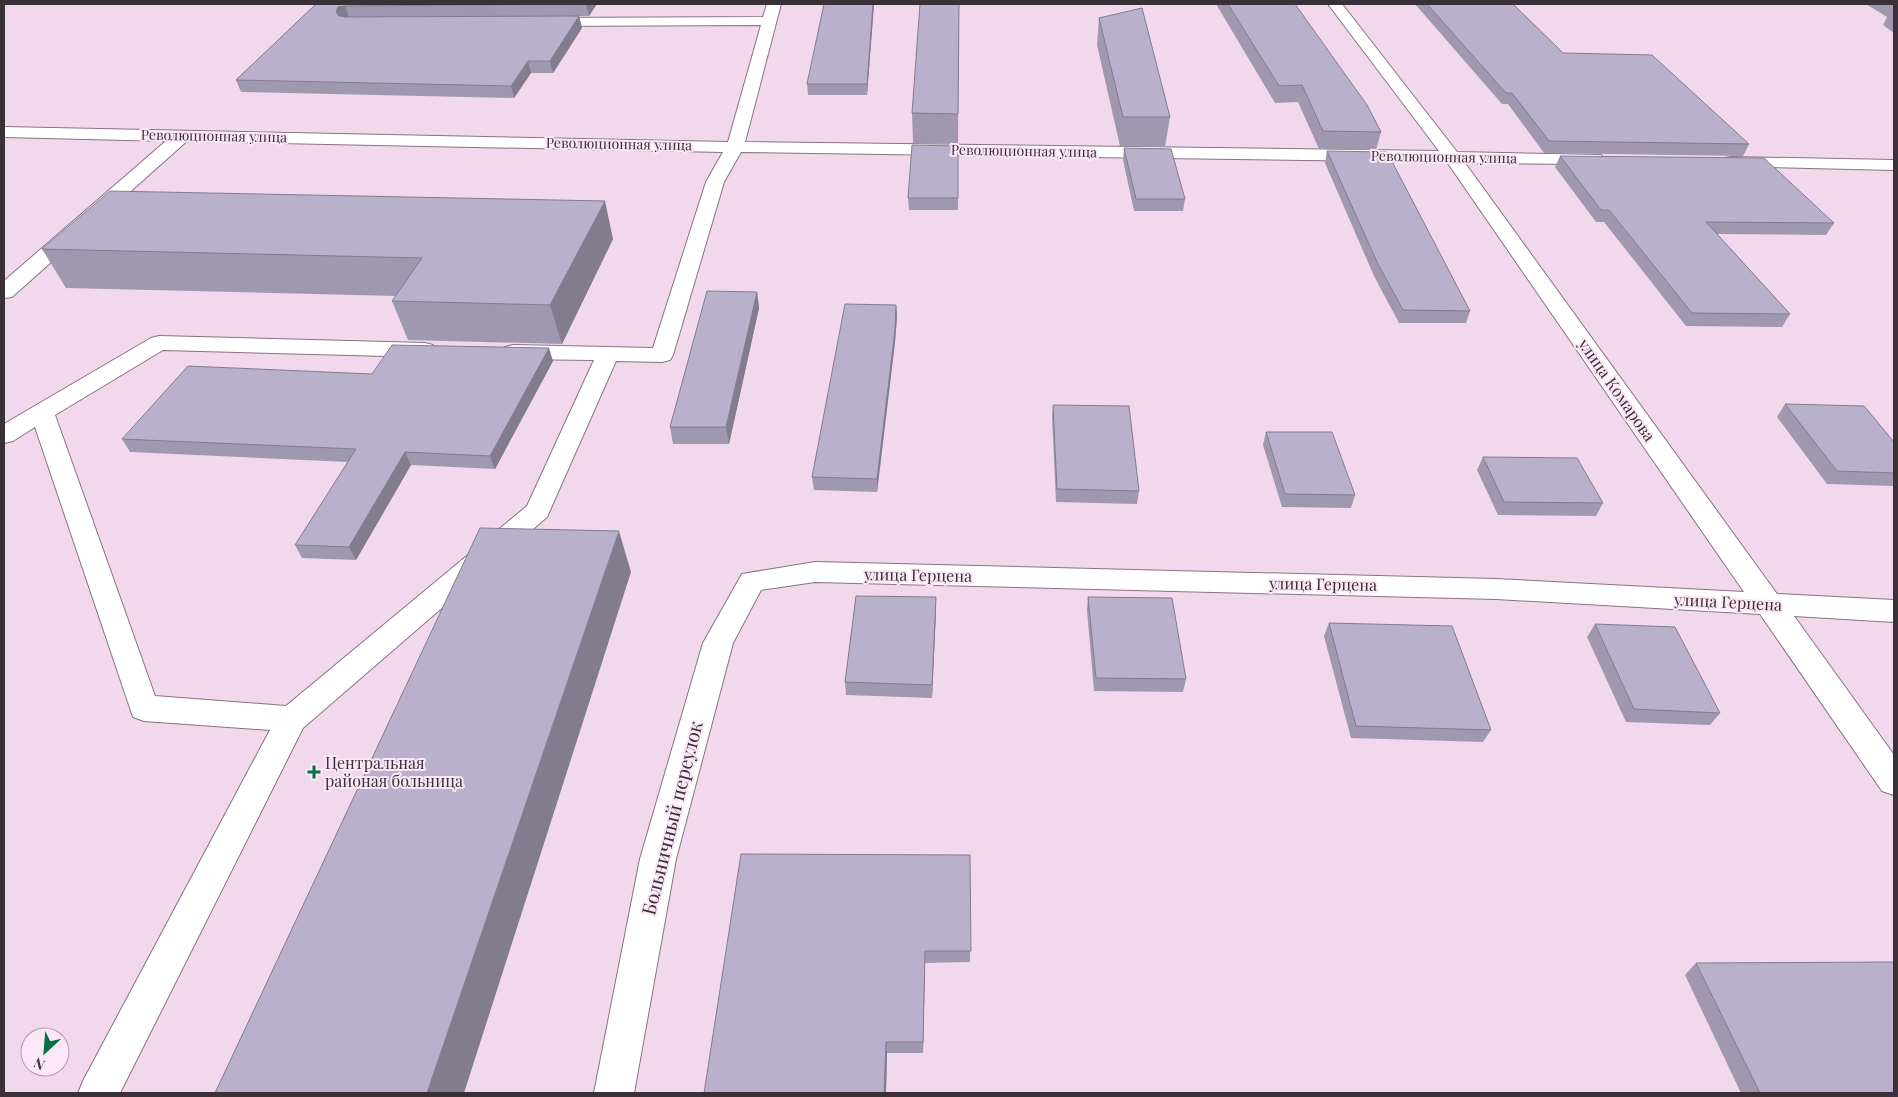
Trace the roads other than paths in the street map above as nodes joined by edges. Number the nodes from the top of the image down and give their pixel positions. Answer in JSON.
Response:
{"nodes":[{"id":1,"x":774,"y":4,"type":"edge"},
{"id":2,"x":1335,"y":4,"type":"edge"},
{"id":3,"x":769,"y":21,"type":"junction"},
{"id":4,"x":529,"y":22,"type":"edge"},
{"id":5,"x":4,"y":132,"type":"edge"},
{"id":6,"x":183,"y":135,"type":"junction"},
{"id":7,"x":735,"y":147,"type":"junction"},
{"id":8,"x":1452,"y":157,"type":"junction"},
{"id":9,"x":1609,"y":160,"type":"edge"},
{"id":10,"x":1717,"y":162,"type":"edge"},
{"id":11,"x":1894,"y":165,"type":"edge"},
{"id":12,"x":4,"y":292,"type":"edge"},
{"id":13,"x":448,"y":350,"type":"edge"},
{"id":14,"x":488,"y":351,"type":"edge"},
{"id":15,"x":608,"y":354,"type":"junction"},
{"id":16,"x":42,"y":412,"type":"junction"},
{"id":17,"x":4,"y":435,"type":"edge"},
{"id":18,"x":752,"y":581,"type":"joint"},
{"id":19,"x":1770,"y":604,"type":"junction"},
{"id":20,"x":1894,"y":611,"type":"edge"},
{"id":21,"x":292,"y":719,"type":"junction"},
{"id":22,"x":1894,"y":781,"type":"edge"},
{"id":23,"x":98,"y":1093,"type":"edge"},
{"id":24,"x":614,"y":1093,"type":"edge"}],
"edges":[{"from":1,"to":3,"type":"street"},
{"from":2,"to":8,"type":"street","name":"улица Комарова"},
{"from":3,"to":4,"type":"street"},
{"from":3,"to":7,"type":"street"},
{"from":5,"to":6,"type":"street","name":"Революционная улица"},
{"from":6,"to":7,"type":"street","name":"Революционная улица"},
{"from":6,"to":12,"type":"street"},
{"from":7,"to":8,"type":"street","name":"Революционная улица"},
{"from":7,"to":15,"type":"street"},
{"from":8,"to":9,"type":"street","name":"Революционная улица"},
{"from":8,"to":19,"type":"street","name":"улица Комарова"},
{"from":10,"to":11,"type":"street"},
{"from":13,"to":16,"type":"street"},
{"from":14,"to":15,"type":"street"},
{"from":15,"to":21,"type":"street"},
{"from":16,"to":17,"type":"street"},
{"from":16,"to":21,"type":"street"},
{"from":18,"to":19,"type":"street","name":"улица Герцена"},
{"from":18,"to":24,"type":"street","name":"Больничный переулок"},
{"from":19,"to":20,"type":"street","name":"улица Герцена"},
{"from":19,"to":22,"type":"street","name":"улица Комарова"},
{"from":21,"to":23,"type":"street"}]}
